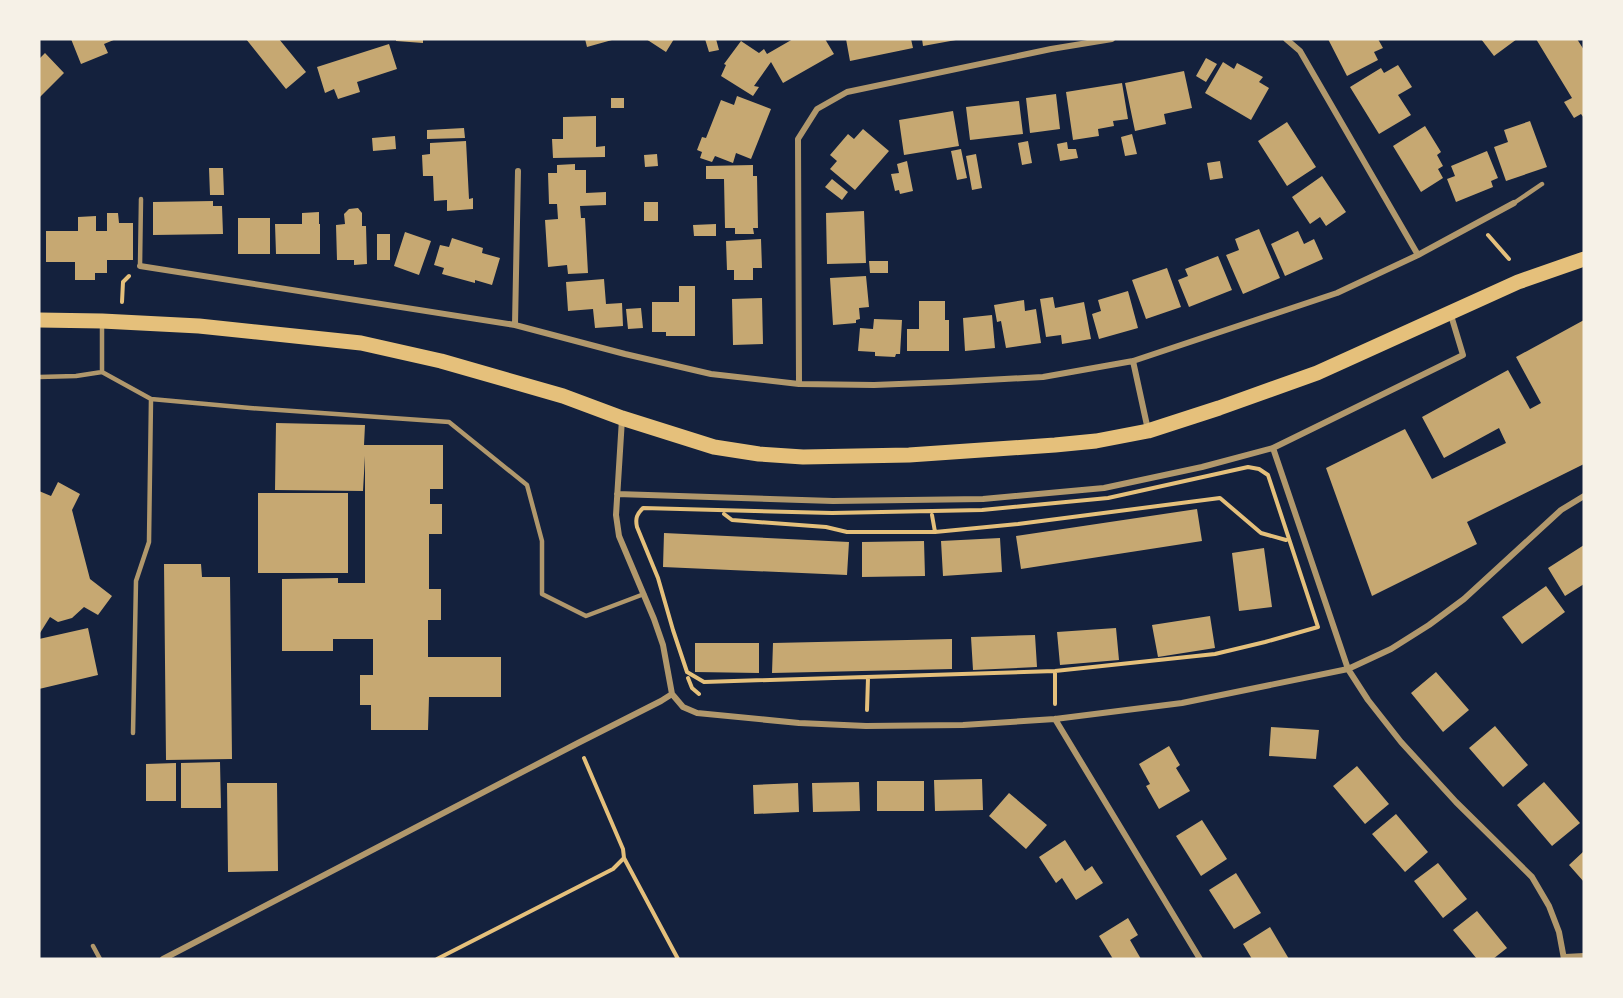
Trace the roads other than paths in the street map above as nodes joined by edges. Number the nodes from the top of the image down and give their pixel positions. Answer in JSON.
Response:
{"nodes":[{"id":1,"x":1112,"y":39,"type":"edge"},
{"id":2,"x":1286,"y":39,"type":"edge"},
{"id":3,"x":518,"y":171,"type":"dead end"},
{"id":4,"x":1542,"y":184,"type":"dead end"},
{"id":5,"x":141,"y":199,"type":"dead end"},
{"id":6,"x":1514,"y":203,"type":"joint"},
{"id":7,"x":1418,"y":255,"type":"junction"},
{"id":8,"x":1584,"y":259,"type":"edge"},
{"id":9,"x":140,"y":266,"type":"joint"},
{"id":10,"x":1450,"y":312,"type":"junction"},
{"id":11,"x":39,"y":320,"type":"edge"},
{"id":12,"x":102,"y":321,"type":"junction"},
{"id":13,"x":515,"y":325,"type":"junction"},
{"id":14,"x":1133,"y":361,"type":"junction"},
{"id":15,"x":102,"y":372,"type":"junction"},
{"id":16,"x":39,"y":377,"type":"edge"},
{"id":17,"x":799,"y":384,"type":"junction"},
{"id":18,"x":151,"y":399,"type":"junction"},
{"id":19,"x":622,"y":418,"type":"junction"},
{"id":20,"x":1148,"y":431,"type":"junction"},
{"id":21,"x":1273,"y":448,"type":"junction"},
{"id":22,"x":617,"y":494,"type":"junction"},
{"id":23,"x":1584,"y":496,"type":"edge"},
{"id":24,"x":644,"y":594,"type":"junction"},
{"id":25,"x":1348,"y":669,"type":"junction"},
{"id":26,"x":672,"y":694,"type":"junction"},
{"id":27,"x":1055,"y":719,"type":"junction"},
{"id":28,"x":133,"y":734,"type":"dead end"},
{"id":29,"x":93,"y":946,"type":"dead end"},
{"id":30,"x":1584,"y":956,"type":"edge"},
{"id":31,"x":1564,"y":958,"type":"edge"},
{"id":32,"x":100,"y":959,"type":"edge"},
{"id":33,"x":163,"y":959,"type":"edge"},
{"id":34,"x":1200,"y":959,"type":"edge"}],
"edges":[{"from":1,"to":17,"type":"street"},
{"from":2,"to":7,"type":"street"},
{"from":3,"to":13,"type":"street"},
{"from":4,"to":6,"type":"lane"},
{"from":5,"to":9,"type":"lane"},
{"from":6,"to":7,"type":"street"},
{"from":7,"to":14,"type":"street"},
{"from":8,"to":10,"type":"main road"},
{"from":9,"to":13,"type":"street"},
{"from":10,"to":20,"type":"main road"},
{"from":10,"to":21,"type":"street"},
{"from":11,"to":12,"type":"main road"},
{"from":12,"to":15,"type":"lane"},
{"from":12,"to":19,"type":"main road"},
{"from":13,"to":17,"type":"street"},
{"from":14,"to":17,"type":"street"},
{"from":14,"to":20,"type":"street"},
{"from":15,"to":16,"type":"lane"},
{"from":15,"to":18,"type":"lane"},
{"from":18,"to":24,"type":"lane"},
{"from":18,"to":28,"type":"lane"},
{"from":19,"to":20,"type":"main road"},
{"from":19,"to":22,"type":"street"},
{"from":21,"to":22,"type":"street"},
{"from":21,"to":25,"type":"street"},
{"from":22,"to":24,"type":"street"},
{"from":23,"to":25,"type":"street"},
{"from":24,"to":26,"type":"street"},
{"from":25,"to":27,"type":"street"},
{"from":25,"to":31,"type":"street"},
{"from":26,"to":27,"type":"street"},
{"from":26,"to":33,"type":"street"},
{"from":27,"to":34,"type":"street"},
{"from":29,"to":32,"type":"lane"},
{"from":30,"to":31,"type":"street"}]}
